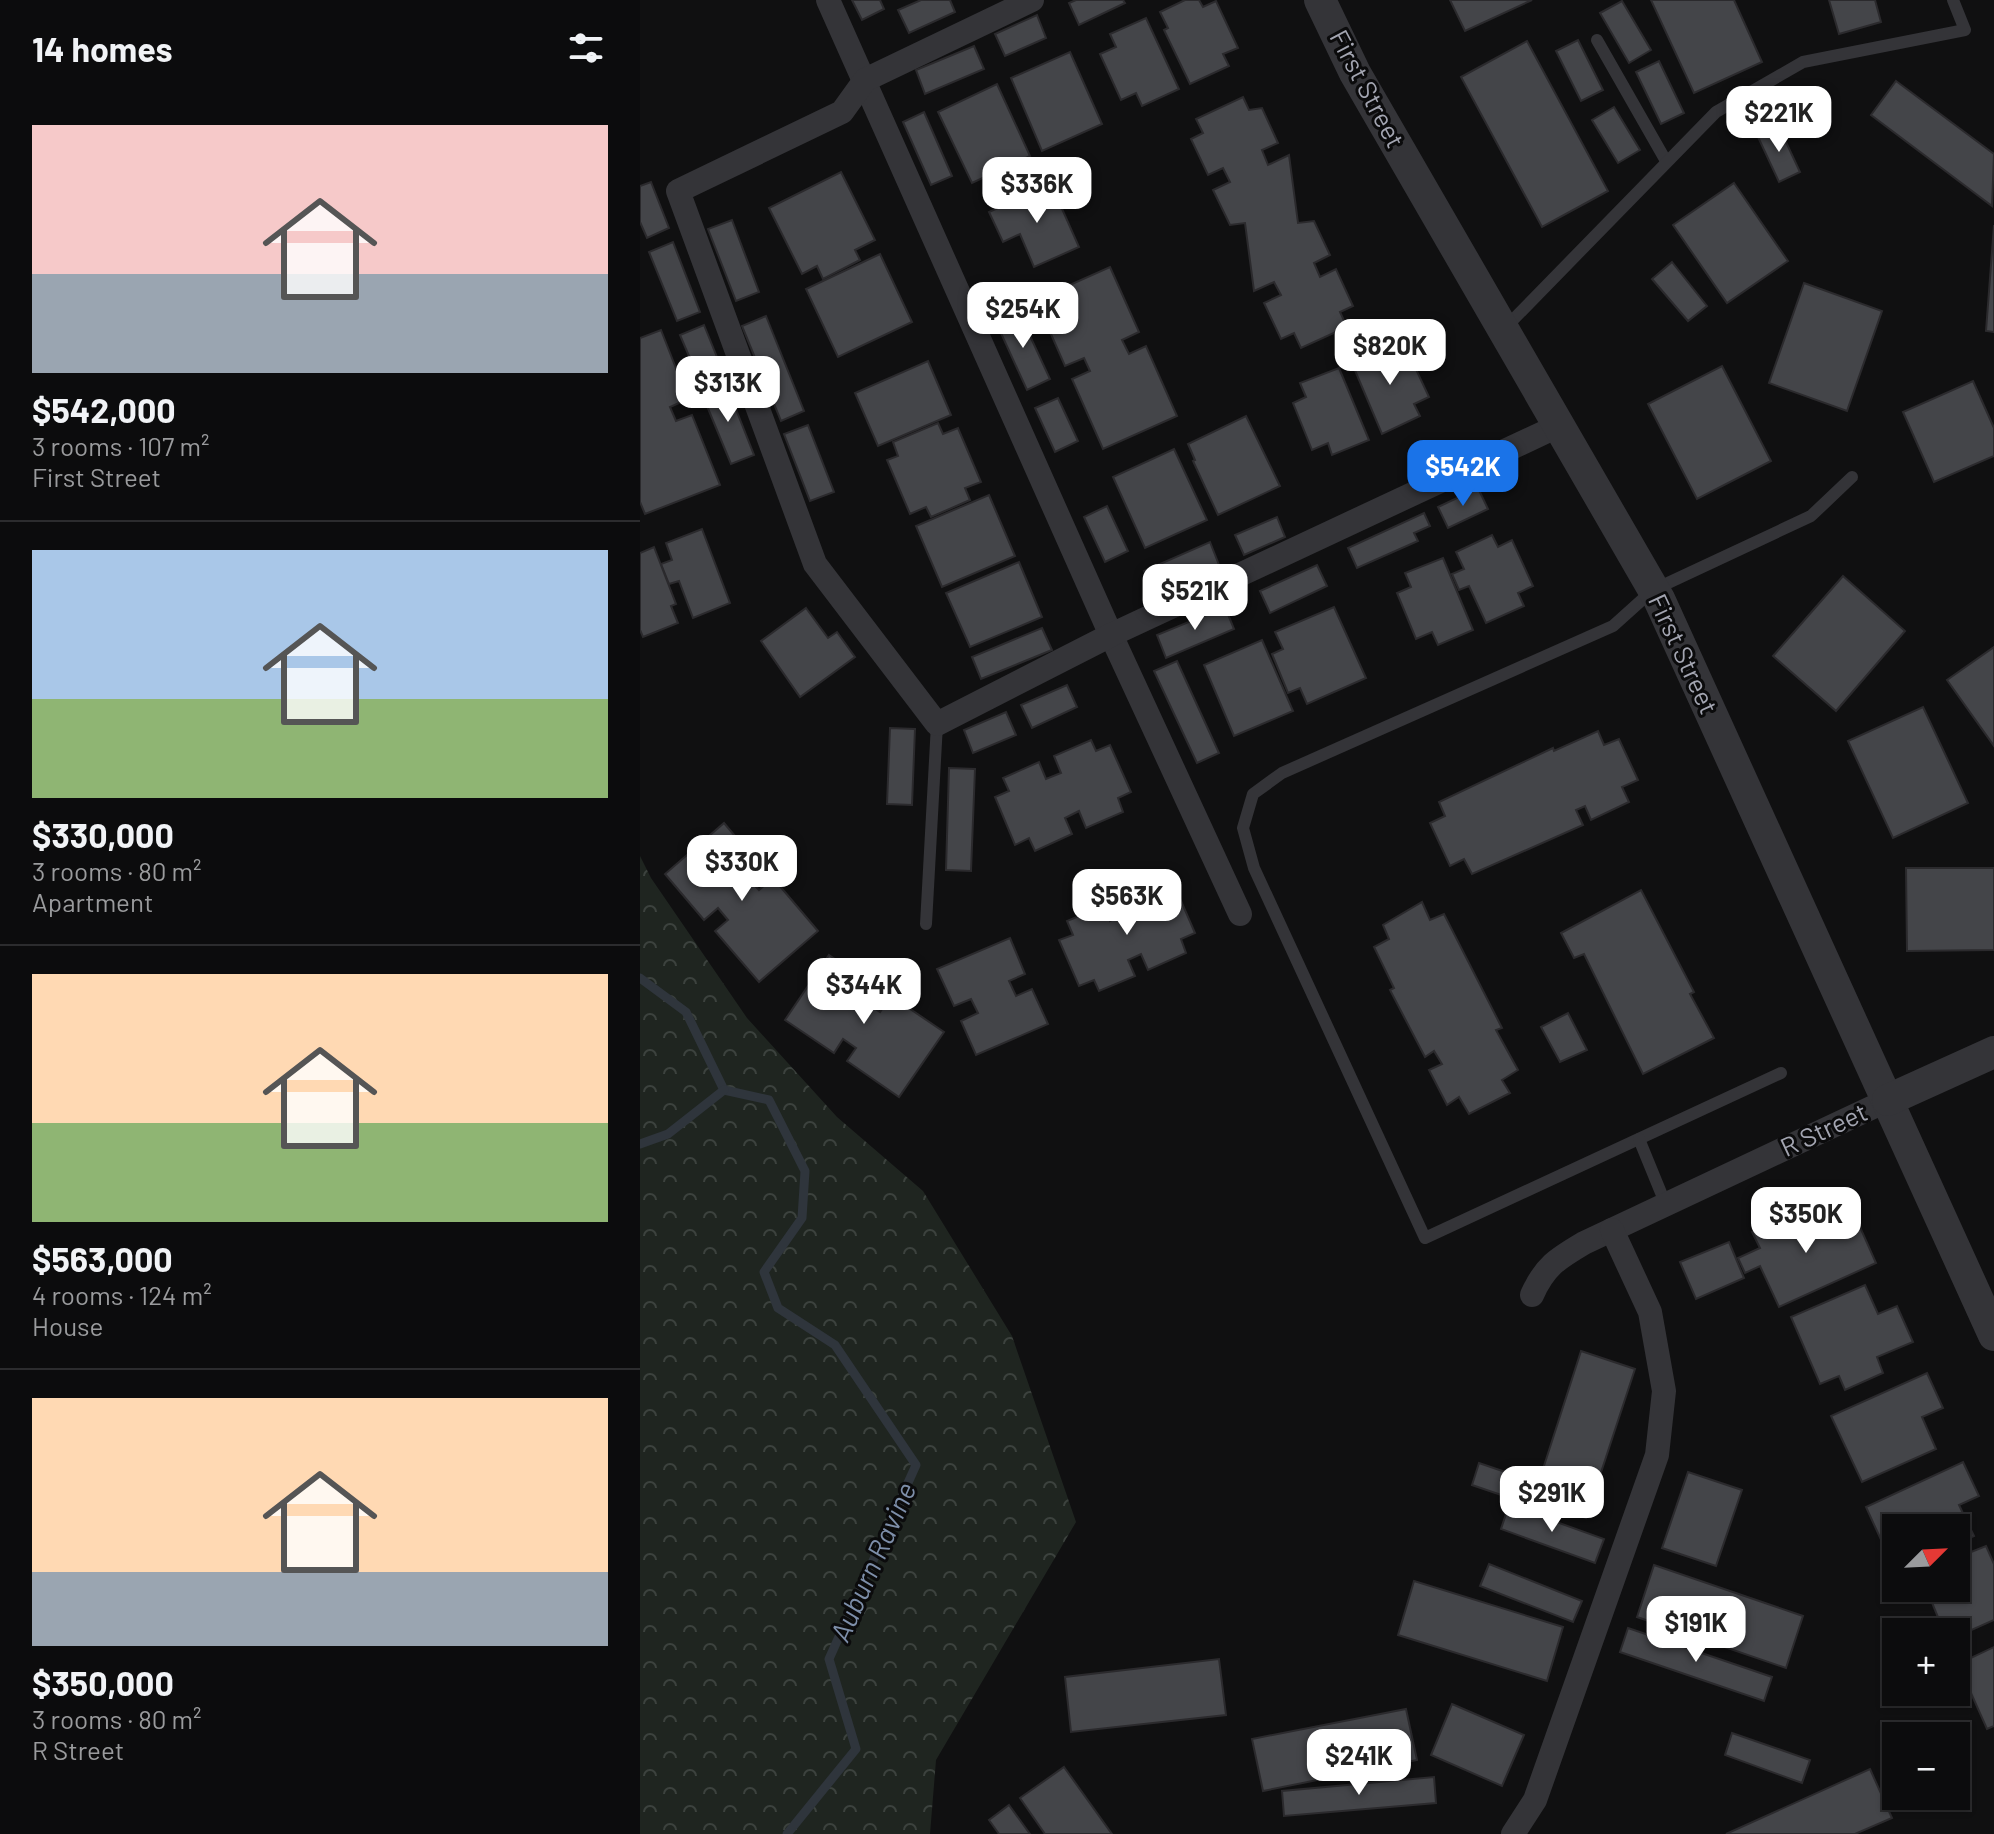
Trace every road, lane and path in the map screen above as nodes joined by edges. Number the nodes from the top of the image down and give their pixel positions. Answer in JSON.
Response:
{"nodes":[{"id":1,"x":828,"y":0,"type":"edge"},
{"id":2,"x":1032,"y":0,"type":"edge"},
{"id":3,"x":1320,"y":0,"type":"edge"},
{"id":4,"x":1953,"y":0,"type":"edge"},
{"id":5,"x":1597,"y":40,"type":"dead end"},
{"id":6,"x":865,"y":80,"type":"junction"},
{"id":7,"x":1666,"y":161,"type":"junction"},
{"id":8,"x":1503,"y":330,"type":"junction"},
{"id":9,"x":1558,"y":426,"type":"junction"},
{"id":10,"x":1852,"y":477,"type":"dead end"},
{"id":11,"x":1653,"y":590,"type":"junction"},
{"id":12,"x":1111,"y":635,"type":"junction"},
{"id":13,"x":937,"y":724,"type":"junction"},
{"id":14,"x":1240,"y":914,"type":"dead end"},
{"id":15,"x":926,"y":924,"type":"dead end"},
{"id":16,"x":1994,"y":1052,"type":"edge"},
{"id":17,"x":1781,"y":1073,"type":"dead end"},
{"id":18,"x":1888,"y":1100,"type":"junction"},
{"id":19,"x":1639,"y":1139,"type":"junction"},
{"id":20,"x":1666,"y":1205,"type":"junction"},
{"id":21,"x":1612,"y":1230,"type":"junction"},
{"id":22,"x":1532,"y":1295,"type":"dead end"},
{"id":23,"x":1994,"y":1335,"type":"edge"},
{"id":24,"x":1513,"y":1834,"type":"edge"}],
"edges":[{"from":1,"to":6,"type":"street"},
{"from":2,"to":6,"type":"street"},
{"from":3,"to":8,"type":"street","name":"First Street"},
{"from":4,"to":7,"type":"lane"},
{"from":5,"to":7,"type":"lane"},
{"from":6,"to":12,"type":"street"},
{"from":6,"to":13,"type":"street"},
{"from":7,"to":8,"type":"lane"},
{"from":8,"to":9,"type":"street","name":"First Street"},
{"from":9,"to":11,"type":"street","name":"First Street"},
{"from":9,"to":12,"type":"street"},
{"from":10,"to":11,"type":"lane"},
{"from":11,"to":18,"type":"street","name":"First Street"},
{"from":11,"to":19,"type":"lane"},
{"from":12,"to":13,"type":"street"},
{"from":12,"to":14,"type":"street"},
{"from":13,"to":15,"type":"lane"},
{"from":16,"to":18,"type":"street","name":"R Street"},
{"from":17,"to":19,"type":"lane"},
{"from":18,"to":20,"type":"street","name":"R Street"},
{"from":18,"to":23,"type":"street","name":"First Street"},
{"from":19,"to":20,"type":"lane"},
{"from":20,"to":21,"type":"street","name":"R Street"},
{"from":21,"to":22,"type":"street","name":"R Street"},
{"from":21,"to":24,"type":"street"}]}
